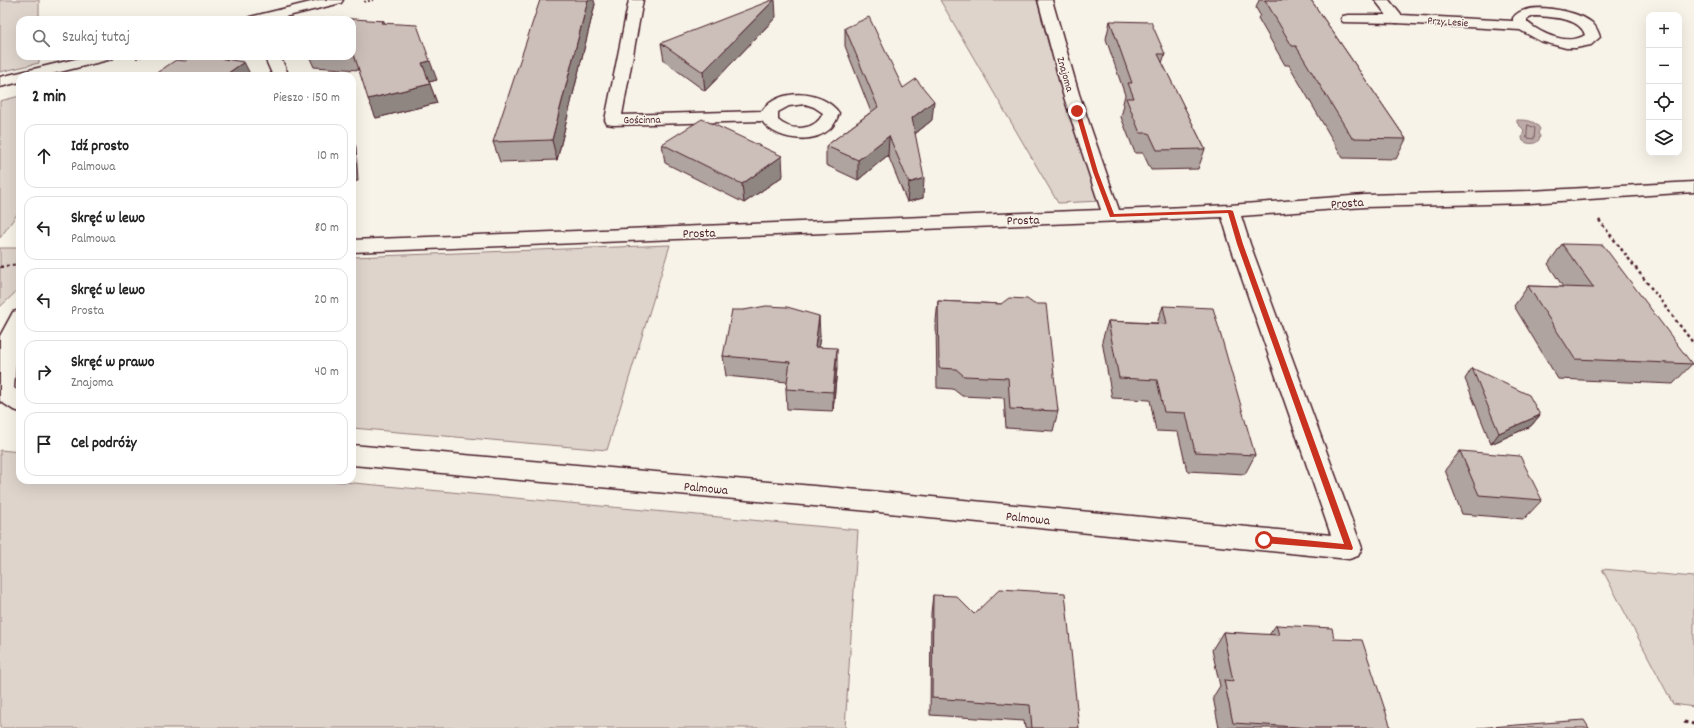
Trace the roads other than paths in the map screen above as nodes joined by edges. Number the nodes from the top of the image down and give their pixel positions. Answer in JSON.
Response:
{"nodes":[{"id":1,"x":336,"y":0,"type":"edge"},
{"id":2,"x":636,"y":0,"type":"edge"},
{"id":3,"x":1045,"y":0,"type":"edge"},
{"id":4,"x":1382,"y":0,"type":"edge"},
{"id":5,"x":1558,"y":0,"type":"edge"},
{"id":6,"x":1561,"y":15,"type":"junction"},
{"id":7,"x":271,"y":16,"type":"edge"},
{"id":8,"x":1348,"y":19,"type":"dead end"},
{"id":9,"x":1397,"y":19,"type":"junction"},
{"id":10,"x":1522,"y":26,"type":"junction"},
{"id":11,"x":91,"y":60,"type":"edge"},
{"id":12,"x":274,"y":60,"type":"edge"},
{"id":13,"x":42,"y":72,"type":"edge"},
{"id":14,"x":279,"y":72,"type":"edge"},
{"id":15,"x":16,"y":78,"type":"edge"},
{"id":16,"x":0,"y":82,"type":"edge"},
{"id":17,"x":769,"y":116,"type":"dead end"},
{"id":18,"x":1694,"y":187,"type":"edge"},
{"id":19,"x":1230,"y":211,"type":"junction"},
{"id":20,"x":1112,"y":216,"type":"junction"},
{"id":21,"x":356,"y":246,"type":"edge"},
{"id":22,"x":16,"y":323,"type":"edge"},
{"id":23,"x":16,"y":400,"type":"edge"},
{"id":24,"x":356,"y":456,"type":"edge"}],
"edges":[{"from":1,"to":7,"type":"street"},
{"from":2,"to":17,"type":"street","name":"Gościnna"},
{"from":3,"to":20,"type":"street","name":"Znajoma"},
{"from":4,"to":9,"type":"street"},
{"from":5,"to":6,"type":"street"},
{"from":6,"to":10,"type":"street","name":"Przy Lesie"},
{"from":6,"to":10,"type":"street","name":"Przy Lesie"},
{"from":8,"to":9,"type":"street","name":"Przy Lesie"},
{"from":9,"to":10,"type":"street","name":"Przy Lesie"},
{"from":11,"to":13,"type":"street"},
{"from":12,"to":14,"type":"street"},
{"from":15,"to":16,"type":"street"},
{"from":18,"to":19,"type":"street","name":"Prosta"},
{"from":19,"to":20,"type":"street","name":"Prosta"},
{"from":19,"to":24,"type":"street","name":"Palmowa"},
{"from":20,"to":21,"type":"street","name":"Prosta"},
{"from":22,"to":23,"type":"street"}]}
